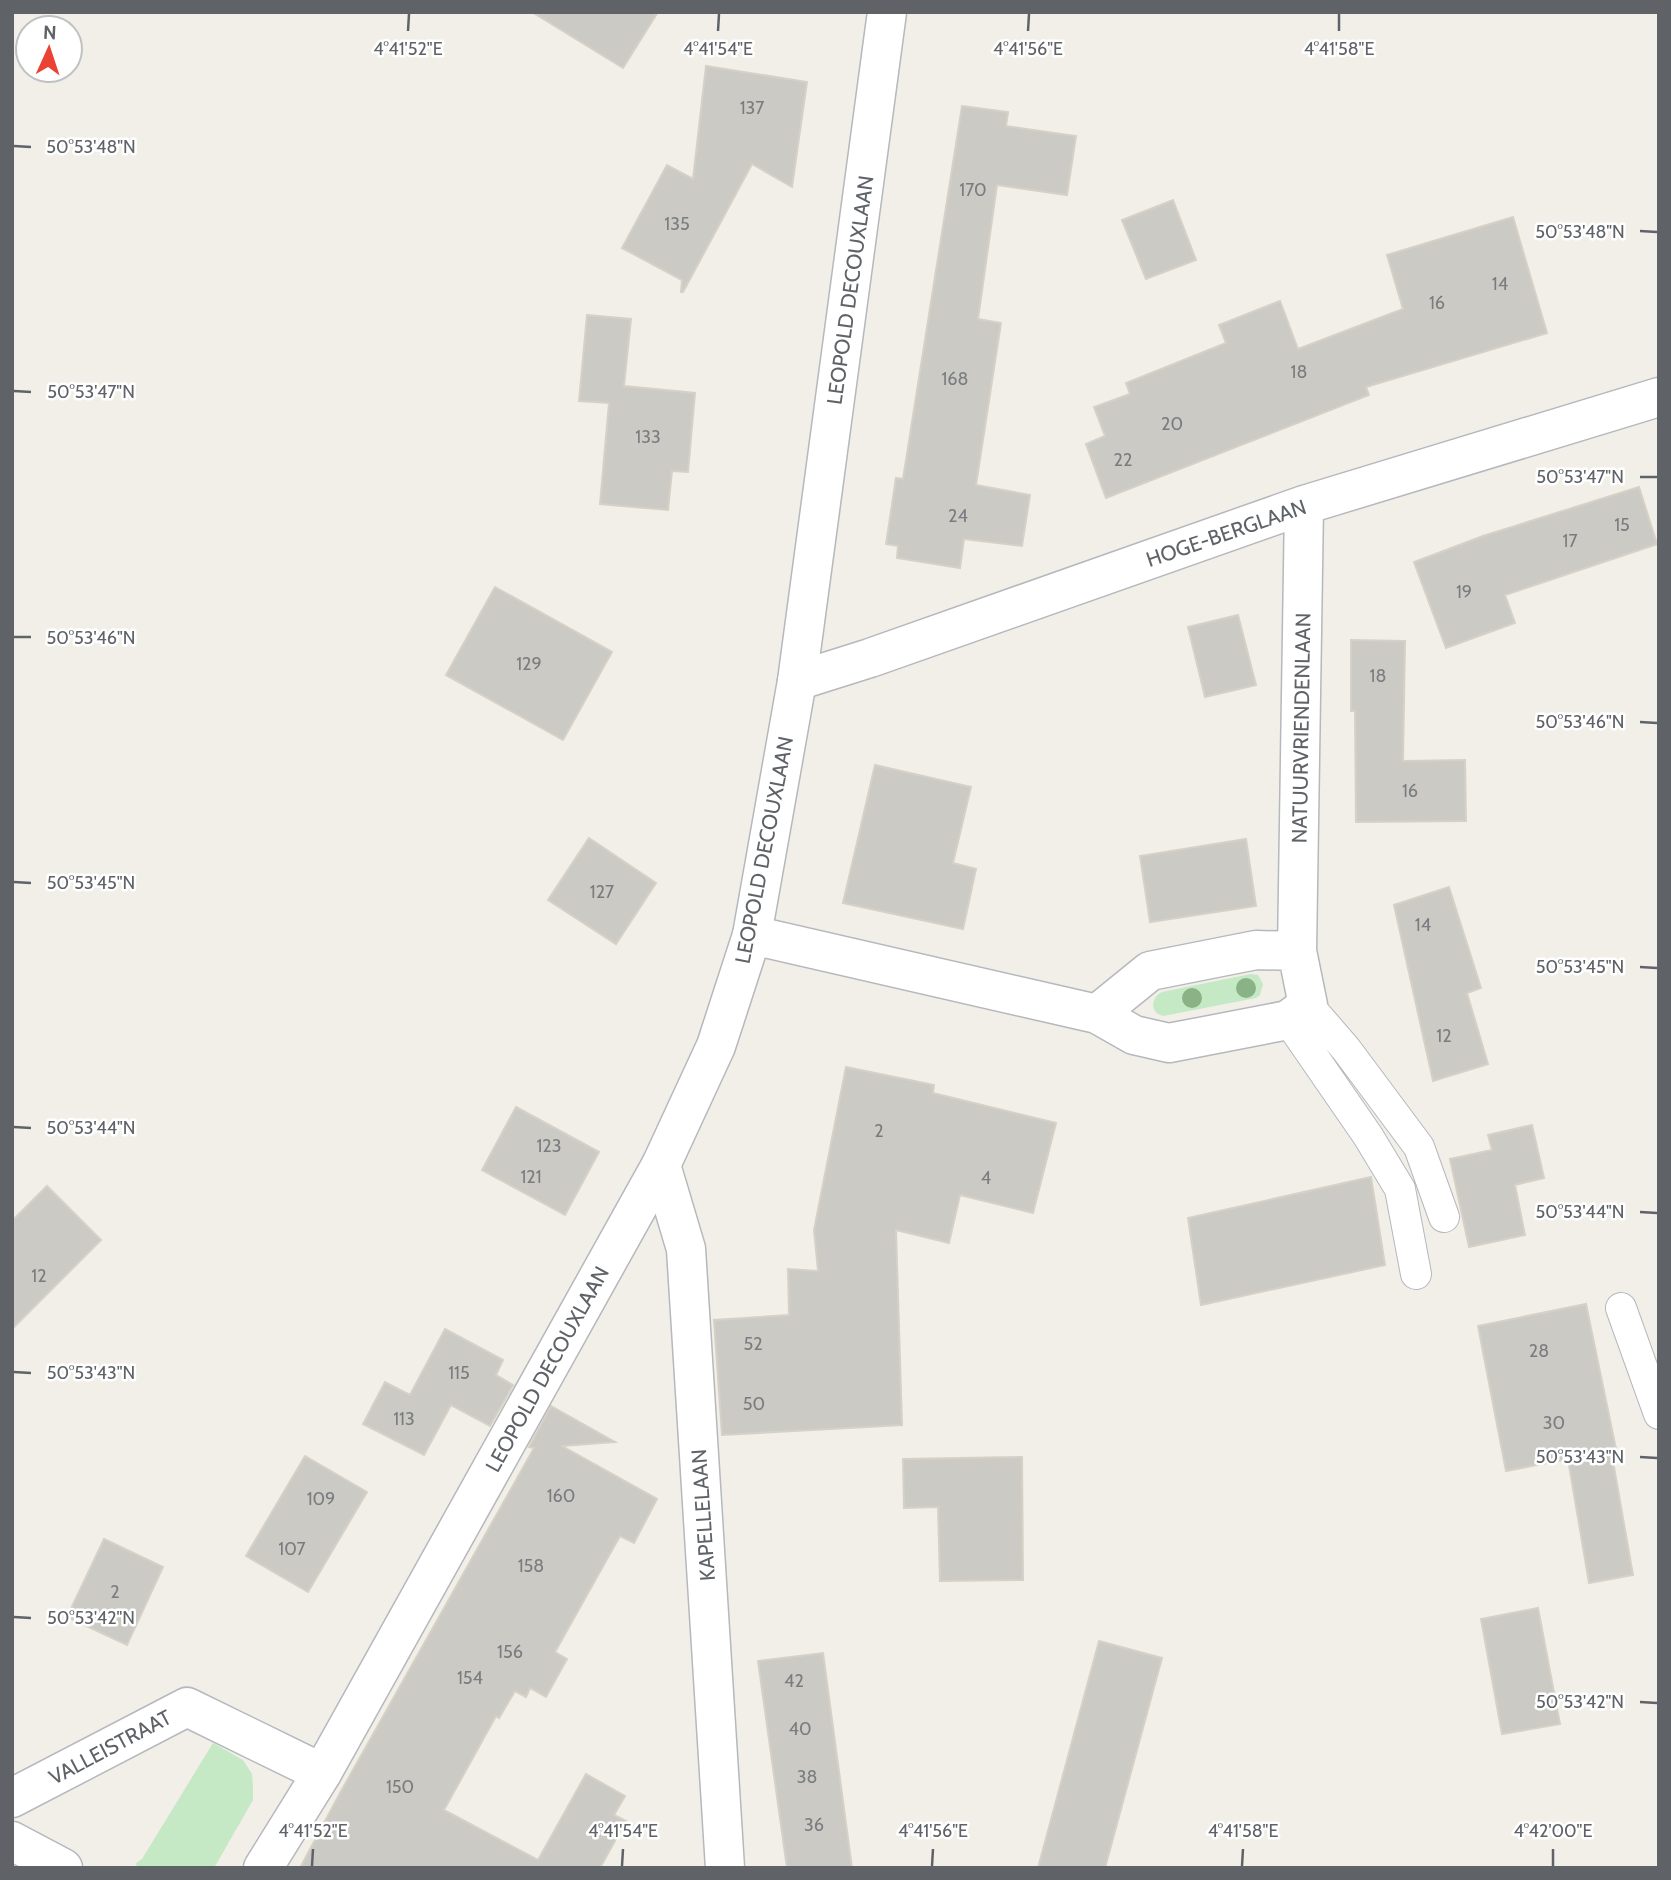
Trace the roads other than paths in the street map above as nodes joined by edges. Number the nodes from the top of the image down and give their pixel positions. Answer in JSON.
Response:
{"nodes":[{"id":1,"x":887,"y":12,"type":"edge"},
{"id":2,"x":1659,"y":397,"type":"edge"},
{"id":3,"x":1304,"y":505,"type":"junction"},
{"id":4,"x":797,"y":681,"type":"junction"},
{"id":5,"x":752,"y":935,"type":"junction"},
{"id":6,"x":1297,"y":951,"type":"junction"},
{"id":7,"x":1298,"y":1013,"type":"junction"},
{"id":8,"x":1097,"y":1014,"type":"junction"},
{"id":9,"x":661,"y":1165,"type":"junction"},
{"id":10,"x":1444,"y":1217,"type":"dead end"},
{"id":11,"x":1416,"y":1274,"type":"dead end"},
{"id":12,"x":1621,"y":1308,"type":"dead end"},
{"id":13,"x":1659,"y":1414,"type":"edge"},
{"id":14,"x":322,"y":1773,"type":"junction"},
{"id":15,"x":12,"y":1798,"type":"edge"},
{"id":16,"x":12,"y":1841,"type":"edge"},
{"id":17,"x":63,"y":1868,"type":"edge"},
{"id":18,"x":263,"y":1868,"type":"edge"},
{"id":19,"x":725,"y":1868,"type":"edge"}],
"edges":[{"from":1,"to":4,"type":"street","name":"LEOPOLD DECOUXLAAN"},
{"from":2,"to":3,"type":"street","name":"HOGE-BERGLAAN"},
{"from":3,"to":4,"type":"street","name":"HOGE-BERGLAAN"},
{"from":3,"to":6,"type":"street","name":"NATUURVRIENDENLAAN"},
{"from":4,"to":5,"type":"street","name":"LEOPOLD DECOUXLAAN"},
{"from":5,"to":8,"type":"street"},
{"from":5,"to":9,"type":"street","name":"LEOPOLD DECOUXLAAN"},
{"from":6,"to":7,"type":"street","name":"NATUURVRIENDENLAAN"},
{"from":6,"to":8,"type":"street"},
{"from":7,"to":8,"type":"street"},
{"from":7,"to":10,"type":"lane"},
{"from":7,"to":11,"type":"lane"},
{"from":9,"to":14,"type":"street","name":"LEOPOLD DECOUXLAAN"},
{"from":9,"to":19,"type":"street","name":"KAPELLELAAN"},
{"from":12,"to":13,"type":"lane"},
{"from":14,"to":15,"type":"street","name":"VALLEISTRAAT"},
{"from":14,"to":18,"type":"street","name":"LEOPOLD DECOUXLAAN"},
{"from":16,"to":17,"type":"street"}]}
